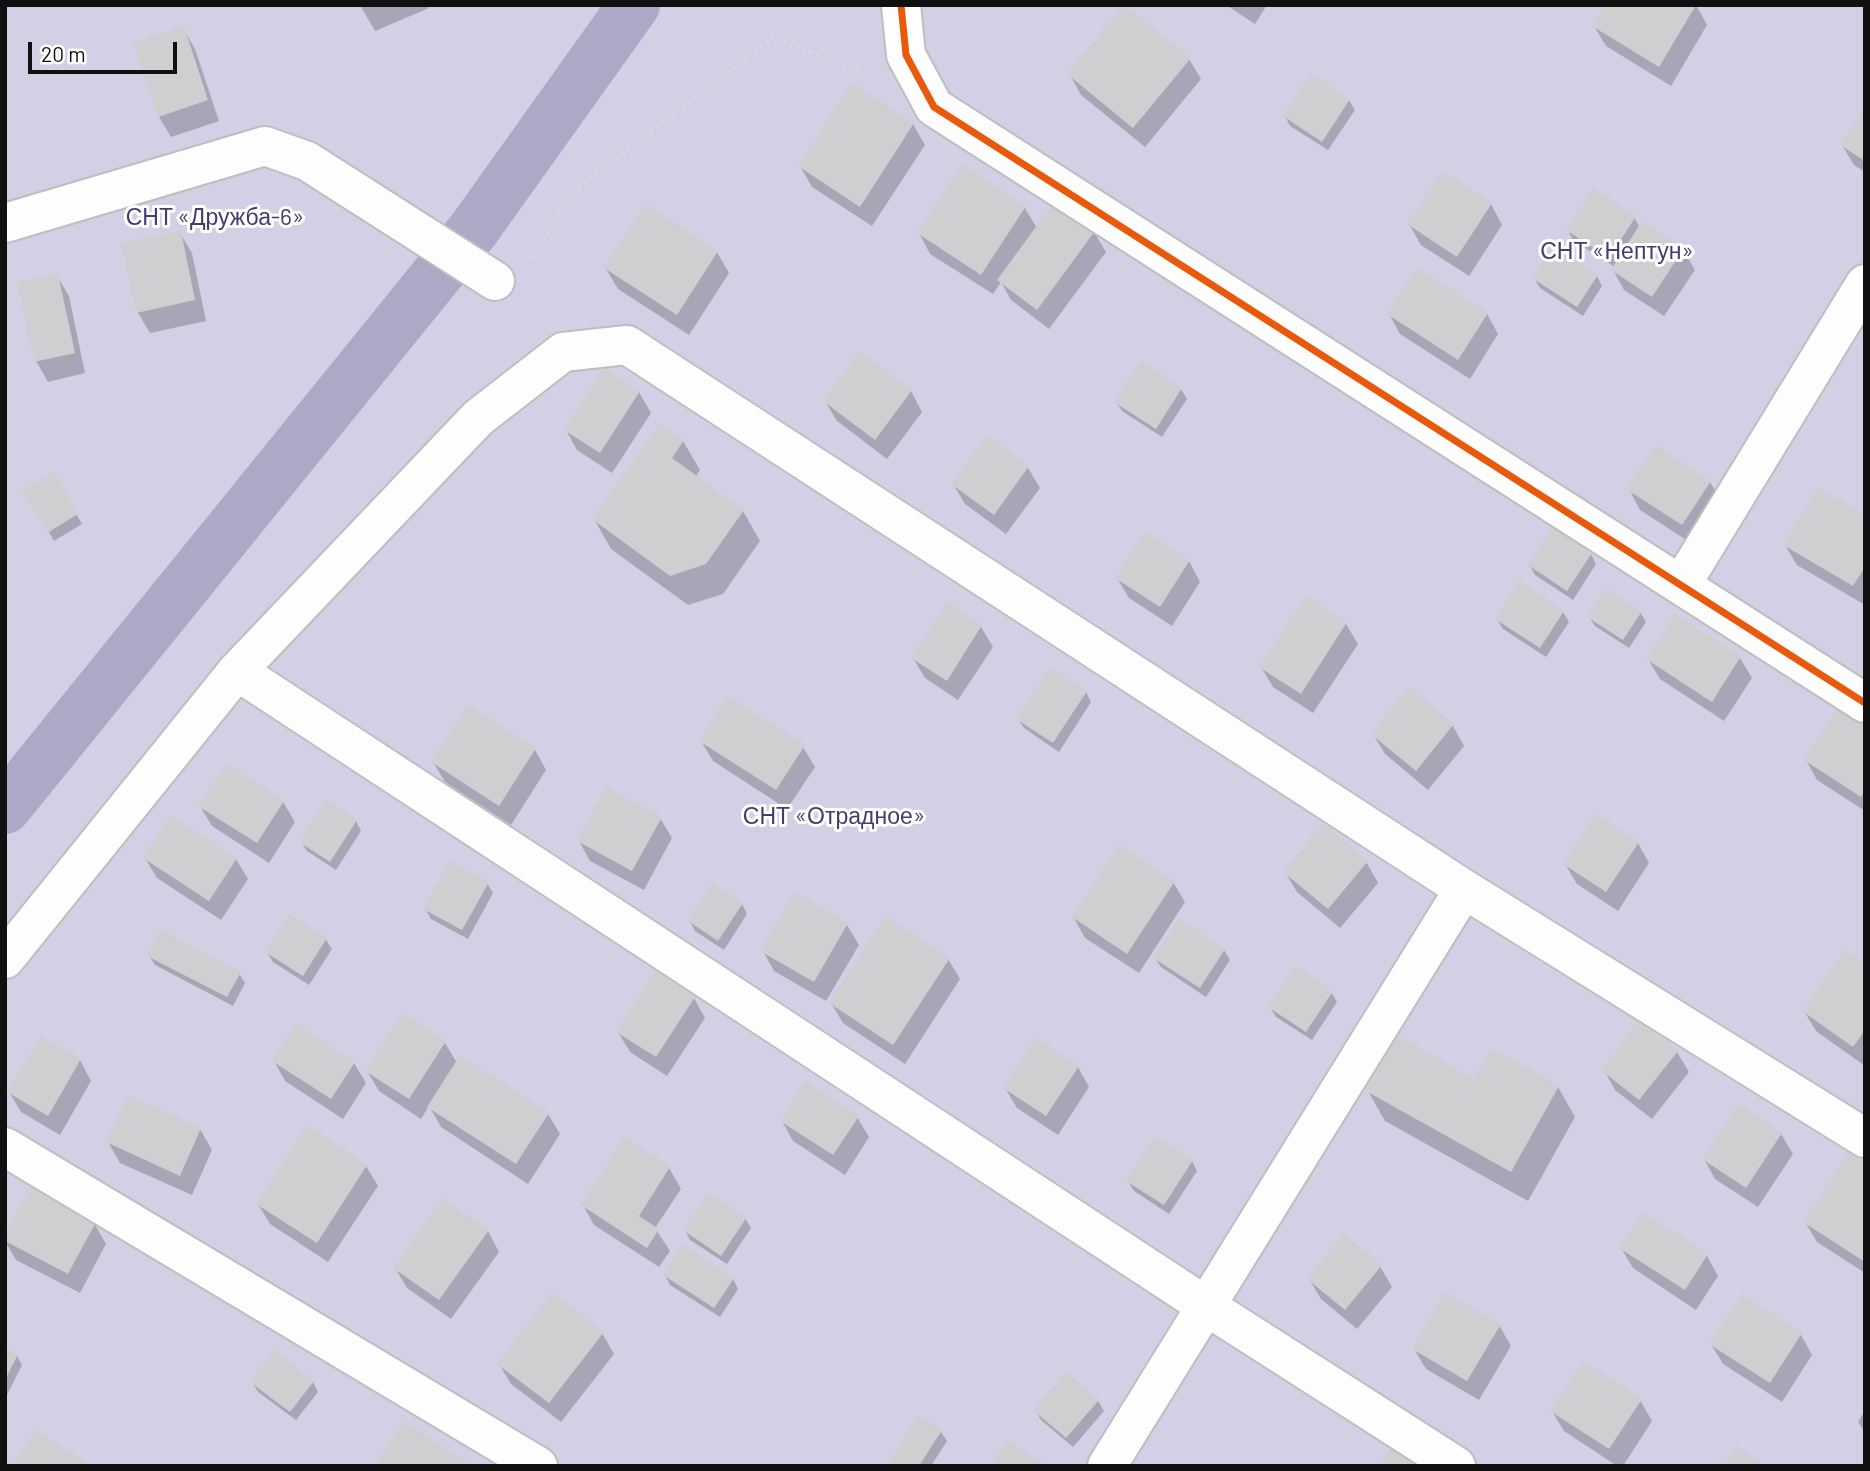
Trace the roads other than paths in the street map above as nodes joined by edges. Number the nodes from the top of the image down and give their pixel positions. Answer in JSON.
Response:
{"nodes":[{"id":1,"x":901,"y":5,"type":"edge"},
{"id":2,"x":5,"y":223,"type":"edge"},
{"id":3,"x":510,"y":275,"type":"road end"},
{"id":4,"x":1865,"y":284,"type":"edge"},
{"id":5,"x":1681,"y":585,"type":"junction"},
{"id":6,"x":237,"y":671,"type":"junction"},
{"id":7,"x":1865,"y":703,"type":"edge"},
{"id":8,"x":1464,"y":889,"type":"junction"},
{"id":9,"x":5,"y":959,"type":"edge"},
{"id":10,"x":1865,"y":1138,"type":"edge"},
{"id":11,"x":5,"y":1147,"type":"edge"},
{"id":12,"x":1206,"y":1306,"type":"junction"},
{"id":13,"x":537,"y":1466,"type":"edge"},
{"id":14,"x":1107,"y":1466,"type":"edge"},
{"id":15,"x":1456,"y":1466,"type":"edge"}],
"edges":[{"from":1,"to":5,"type":"street"},
{"from":2,"to":3,"type":"street"},
{"from":4,"to":5,"type":"street"},
{"from":5,"to":7,"type":"street"},
{"from":6,"to":8,"type":"street"},
{"from":6,"to":9,"type":"street"},
{"from":6,"to":12,"type":"street"},
{"from":8,"to":10,"type":"street"},
{"from":8,"to":12,"type":"street"},
{"from":11,"to":13,"type":"street"},
{"from":12,"to":14,"type":"street"},
{"from":12,"to":15,"type":"street"}]}
